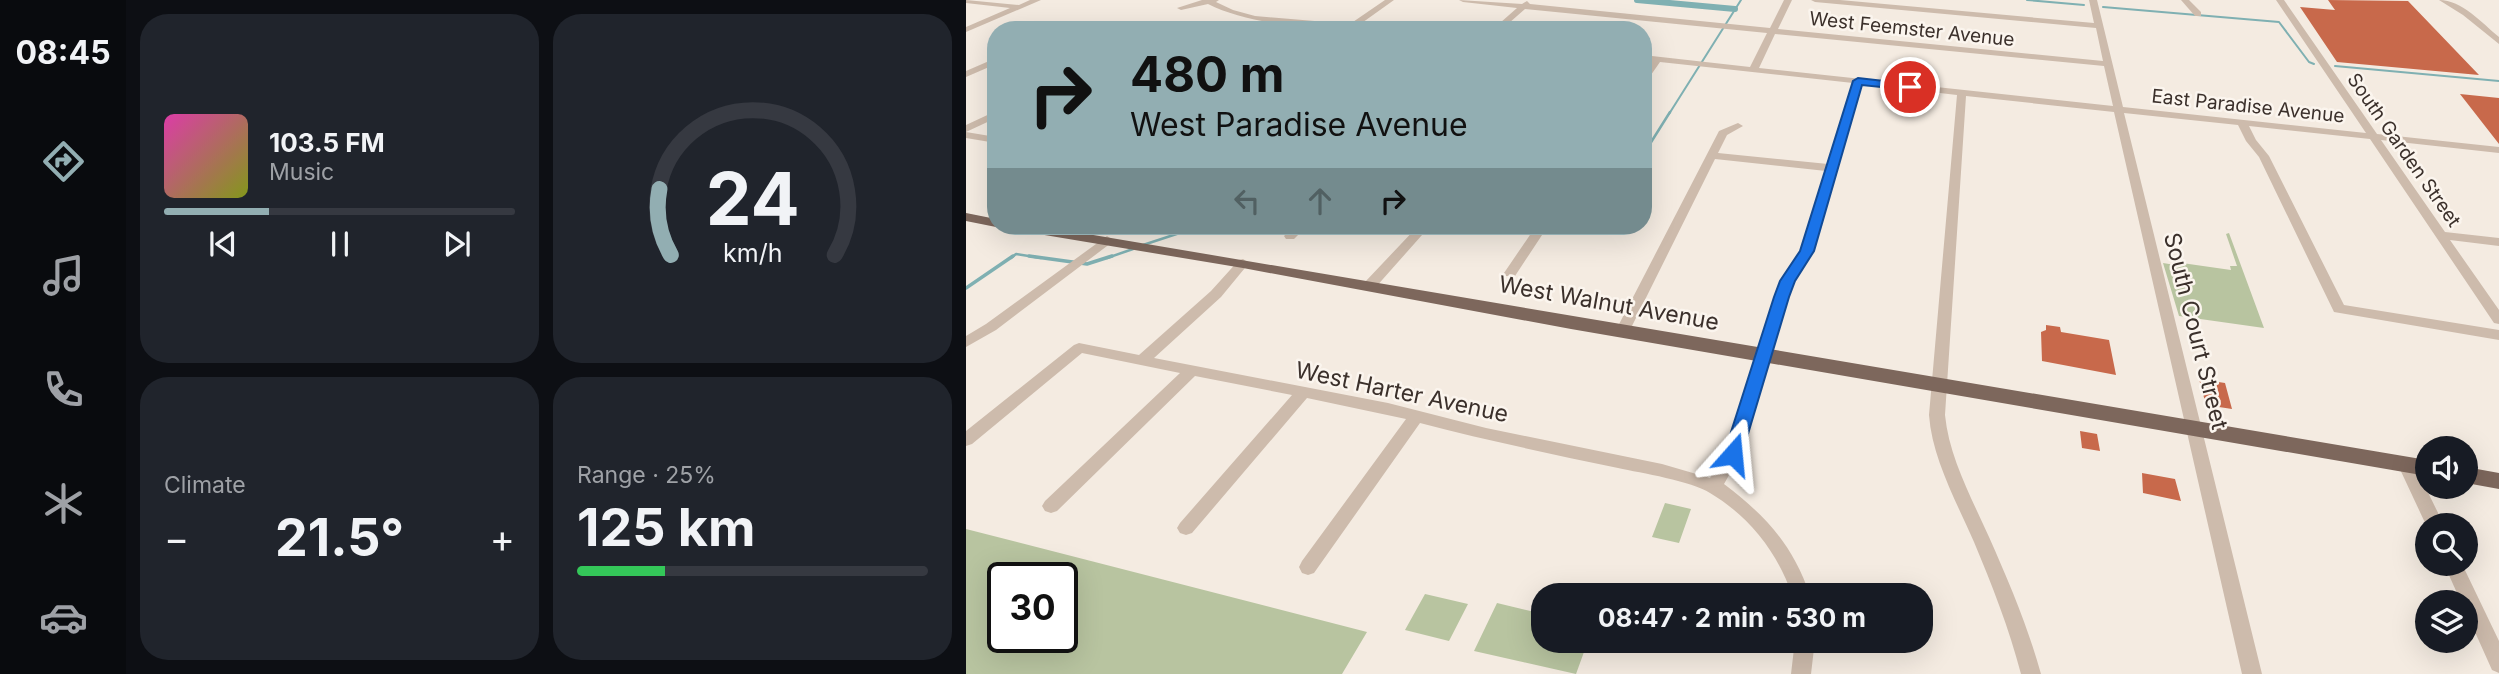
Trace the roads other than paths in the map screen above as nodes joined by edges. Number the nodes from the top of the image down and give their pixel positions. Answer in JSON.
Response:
{"nodes":[{"id":1,"x":1037,"y":0,"type":"edge"},
{"id":2,"x":1390,"y":0,"type":"edge"},
{"id":3,"x":1463,"y":0,"type":"edge"},
{"id":4,"x":1788,"y":0,"type":"edge"},
{"id":5,"x":1815,"y":0,"type":"edge"},
{"id":6,"x":2092,"y":0,"type":"edge"},
{"id":7,"x":2185,"y":0,"type":"edge"},
{"id":8,"x":2280,"y":0,"type":"edge"},
{"id":9,"x":2443,"y":0,"type":"edge"},
{"id":10,"x":2457,"y":0,"type":"edge"},
{"id":11,"x":966,"y":1,"type":"edge"},
{"id":12,"x":1210,"y":1,"type":"edge"},
{"id":13,"x":1527,"y":3,"type":"edge"},
{"id":14,"x":1020,"y":7,"type":"junction"},
{"id":15,"x":1181,"y":8,"type":"dead end"},
{"id":16,"x":2466,"y":13,"type":"junction"},
{"id":17,"x":2198,"y":14,"type":"dead end"},
{"id":18,"x":987,"y":21,"type":"edge"},
{"id":19,"x":987,"y":21,"type":"edge"},
{"id":20,"x":1284,"y":21,"type":"edge"},
{"id":21,"x":1360,"y":21,"type":"edge"},
{"id":22,"x":1506,"y":21,"type":"edge"},
{"id":23,"x":2098,"y":26,"type":"junction"},
{"id":24,"x":966,"y":30,"type":"edge"},
{"id":25,"x":1771,"y":31,"type":"junction"},
{"id":26,"x":2499,"y":41,"type":"edge"},
{"id":27,"x":1652,"y":59,"type":"edge"},
{"id":28,"x":1658,"y":60,"type":"junction"},
{"id":29,"x":2107,"y":64,"type":"junction"},
{"id":30,"x":987,"y":65,"type":"edge"},
{"id":31,"x":1652,"y":68,"type":"edge"},
{"id":32,"x":1753,"y":70,"type":"junction"},
{"id":33,"x":967,"y":74,"type":"edge"},
{"id":34,"x":1858,"y":81,"type":"junction"},
{"id":35,"x":1962,"y":92,"type":"junction"},
{"id":36,"x":2118,"y":110,"type":"junction"},
{"id":37,"x":987,"y":118,"type":"edge"},
{"id":38,"x":2243,"y":124,"type":"junction"},
{"id":39,"x":1738,"y":126,"type":"dead end"},
{"id":40,"x":966,"y":129,"type":"edge"},
{"id":41,"x":966,"y":135,"type":"edge"},
{"id":42,"x":2374,"y":137,"type":"junction"},
{"id":43,"x":987,"y":138,"type":"edge"},
{"id":44,"x":2499,"y":150,"type":"edge"},
{"id":45,"x":1712,"y":155,"type":"junction"},
{"id":46,"x":1831,"y":168,"type":"junction"},
{"id":47,"x":966,"y":217,"type":"edge"},
{"id":48,"x":987,"y":221,"type":"edge"},
{"id":49,"x":2441,"y":234,"type":"junction"},
{"id":50,"x":1081,"y":235,"type":"edge"},
{"id":51,"x":1416,"y":235,"type":"edge"},
{"id":52,"x":1536,"y":235,"type":"edge"},
{"id":53,"x":1107,"y":240,"type":"junction"},
{"id":54,"x":2499,"y":242,"type":"edge"},
{"id":55,"x":1243,"y":263,"type":"junction"},
{"id":56,"x":1510,"y":273,"type":"dead end"},
{"id":57,"x":1370,"y":285,"type":"junction"},
{"id":58,"x":2499,"y":320,"type":"edge"},
{"id":59,"x":1622,"y":332,"type":"junction"},
{"id":60,"x":2499,"y":335,"type":"edge"},
{"id":61,"x":966,"y":342,"type":"edge"},
{"id":62,"x":1764,"y":356,"type":"junction"},
{"id":63,"x":1142,"y":360,"type":"junction"},
{"id":64,"x":1191,"y":371,"type":"junction"},
{"id":65,"x":1939,"y":387,"type":"junction"},
{"id":66,"x":1303,"y":393,"type":"junction"},
{"id":67,"x":1415,"y":418,"type":"junction"},
{"id":68,"x":2194,"y":430,"type":"junction"},
{"id":69,"x":966,"y":440,"type":"edge"},
{"id":70,"x":2406,"y":465,"type":"junction"},
{"id":71,"x":2415,"y":466,"type":"edge"},
{"id":72,"x":2478,"y":477,"type":"edge"},
{"id":73,"x":2499,"y":481,"type":"edge"},
{"id":74,"x":1714,"y":486,"type":"junction"},
{"id":75,"x":1051,"y":506,"type":"dead end"},
{"id":76,"x":2429,"y":513,"type":"edge"},
{"id":77,"x":1186,"y":528,"type":"dead end"},
{"id":78,"x":1308,"y":567,"type":"dead end"},
{"id":79,"x":2459,"y":576,"type":"edge"},
{"id":80,"x":1796,"y":583,"type":"edge"},
{"id":81,"x":1803,"y":653,"type":"edge"},
{"id":82,"x":2499,"y":663,"type":"edge"},
{"id":83,"x":1801,"y":674,"type":"edge"},
{"id":84,"x":2031,"y":674,"type":"edge"},
{"id":85,"x":2252,"y":674,"type":"edge"}],
"edges":[{"from":1,"to":14,"type":"street"},
{"from":2,"to":21,"type":"street"},
{"from":3,"to":13,"type":"street","name":"West Feemster Avenue"},
{"from":4,"to":25,"type":"street"},
{"from":5,"to":23,"type":"street"},
{"from":6,"to":23,"type":"street","name":"South Court Street"},
{"from":7,"to":17,"type":"street"},
{"from":8,"to":42,"type":"street","name":"South Garden Street"},
{"from":9,"to":16,"type":"street"},
{"from":10,"to":16,"type":"street"},
{"from":11,"to":14,"type":"street"},
{"from":12,"to":15,"type":"street"},
{"from":12,"to":20,"type":"street"},
{"from":13,"to":22,"type":"street"},
{"from":13,"to":25,"type":"street","name":"West Feemster Avenue"},
{"from":14,"to":19,"type":"street"},
{"from":16,"to":26,"type":"street"},
{"from":18,"to":24,"type":"street"},
{"from":23,"to":29,"type":"street","name":"South Court Street"},
{"from":25,"to":29,"type":"street","name":"West Feemster Avenue"},
{"from":25,"to":32,"type":"street"},
{"from":27,"to":28,"type":"street","name":"East Paradise Avenue"},
{"from":28,"to":31,"type":"street"},
{"from":28,"to":32,"type":"street","name":"East Paradise Avenue"},
{"from":29,"to":36,"type":"street","name":"South Court Street"},
{"from":30,"to":33,"type":"street"},
{"from":32,"to":34,"type":"street","name":"East Paradise Avenue"},
{"from":34,"to":35,"type":"street","name":"East Paradise Avenue"},
{"from":34,"to":46,"type":"street"},
{"from":35,"to":36,"type":"street","name":"East Paradise Avenue"},
{"from":35,"to":65,"type":"street"},
{"from":36,"to":38,"type":"street","name":"East Paradise Avenue"},
{"from":36,"to":68,"type":"street","name":"South Court Street"},
{"from":37,"to":40,"type":"street"},
{"from":38,"to":42,"type":"street","name":"East Paradise Avenue"},
{"from":38,"to":60,"type":"street"},
{"from":39,"to":45,"type":"street"},
{"from":41,"to":43,"type":"street"},
{"from":42,"to":44,"type":"street","name":"East Paradise Avenue"},
{"from":42,"to":49,"type":"street","name":"South Garden Street"},
{"from":45,"to":46,"type":"street"},
{"from":45,"to":59,"type":"street"},
{"from":46,"to":62,"type":"street"},
{"from":47,"to":48,"type":"main road"},
{"from":49,"to":54,"type":"street"},
{"from":49,"to":58,"type":"street","name":"South Garden Street"},
{"from":50,"to":53,"type":"main road","name":"West Walnut Avenue"},
{"from":51,"to":57,"type":"street"},
{"from":52,"to":56,"type":"street"},
{"from":53,"to":55,"type":"main road","name":"West Walnut Avenue"},
{"from":53,"to":61,"type":"street"},
{"from":55,"to":57,"type":"main road","name":"West Walnut Avenue"},
{"from":55,"to":63,"type":"street"},
{"from":57,"to":59,"type":"main road","name":"West Walnut Avenue"},
{"from":59,"to":62,"type":"main road","name":"West Walnut Avenue"},
{"from":62,"to":65,"type":"main road","name":"West Walnut Avenue"},
{"from":62,"to":74,"type":"street"},
{"from":63,"to":64,"type":"street","name":"West Harter Avenue"},
{"from":63,"to":69,"type":"street","name":"West Harter Avenue"},
{"from":64,"to":66,"type":"street","name":"West Harter Avenue"},
{"from":64,"to":75,"type":"street"},
{"from":65,"to":68,"type":"main road","name":"West Walnut Avenue"},
{"from":65,"to":84,"type":"street"},
{"from":66,"to":67,"type":"street","name":"West Harter Avenue"},
{"from":66,"to":77,"type":"street"},
{"from":67,"to":74,"type":"street","name":"West Harter Avenue"},
{"from":67,"to":78,"type":"street"},
{"from":68,"to":70,"type":"main road","name":"West Walnut Avenue"},
{"from":68,"to":85,"type":"street","name":"South Court Street"},
{"from":70,"to":71,"type":"main road","name":"West Walnut Avenue"},
{"from":70,"to":76,"type":"street"},
{"from":72,"to":73,"type":"main road"},
{"from":74,"to":80,"type":"street"},
{"from":79,"to":82,"type":"street"},
{"from":81,"to":83,"type":"street"}]}
